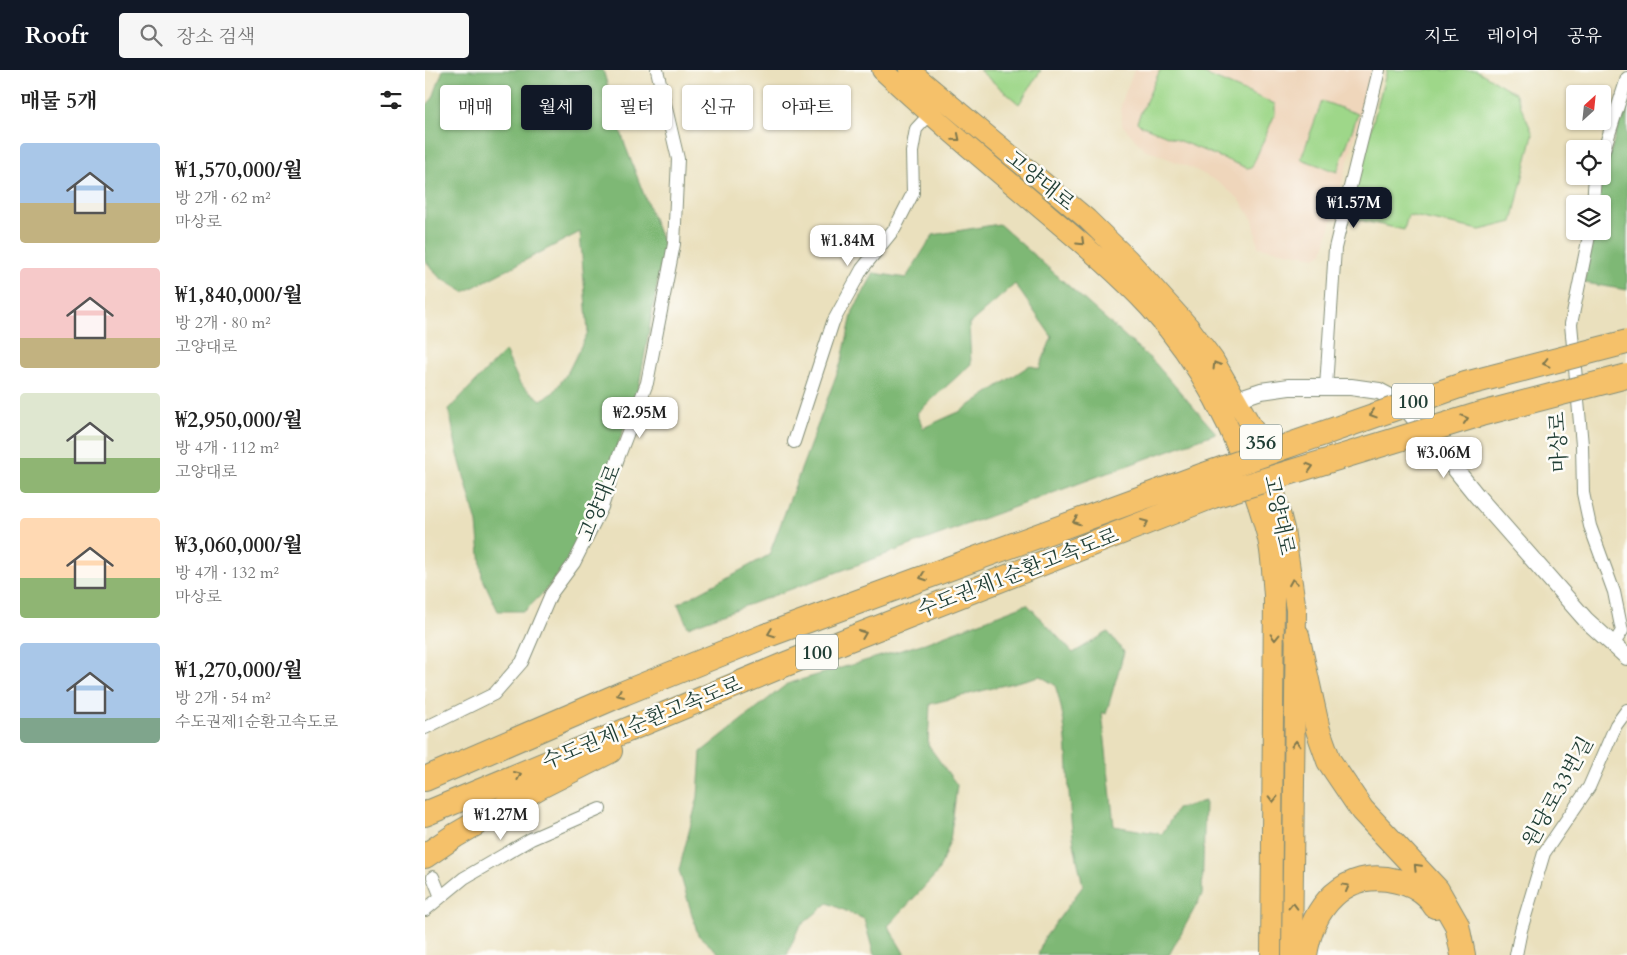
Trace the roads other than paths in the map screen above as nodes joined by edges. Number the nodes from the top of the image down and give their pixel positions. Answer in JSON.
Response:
{"nodes":[{"id":1,"x":657,"y":70,"type":"edge"},
{"id":2,"x":882,"y":70,"type":"edge"},
{"id":3,"x":909,"y":70,"type":"edge"},
{"id":4,"x":1379,"y":70,"type":"edge"},
{"id":5,"x":1627,"y":78,"type":"edge"},
{"id":6,"x":930,"y":114,"type":"junction"},
{"id":7,"x":1607,"y":140,"type":"edge"},
{"id":8,"x":1588,"y":240,"type":"edge"},
{"id":9,"x":1627,"y":342,"type":"edge"},
{"id":10,"x":1627,"y":376,"type":"edge"},
{"id":11,"x":1326,"y":387,"type":"junction"},
{"id":12,"x":1227,"y":402,"type":"junction"},
{"id":13,"x":794,"y":442,"type":"dead end"},
{"id":14,"x":1209,"y":485,"type":"junction"},
{"id":15,"x":1297,"y":635,"type":"junction"},
{"id":16,"x":1613,"y":645,"type":"junction"},
{"id":17,"x":1627,"y":657,"type":"edge"},
{"id":18,"x":786,"y":664,"type":"junction"},
{"id":19,"x":1627,"y":710,"type":"edge"},
{"id":20,"x":425,"y":728,"type":"edge"},
{"id":21,"x":425,"y":779,"type":"edge"},
{"id":22,"x":600,"y":809,"type":"dead end"},
{"id":23,"x":425,"y":814,"type":"edge"},
{"id":24,"x":429,"y":866,"type":"edge"},
{"id":25,"x":441,"y":897,"type":"junction"},
{"id":26,"x":425,"y":910,"type":"edge"},
{"id":27,"x":1271,"y":955,"type":"edge"},
{"id":28,"x":1291,"y":955,"type":"edge"},
{"id":29,"x":1305,"y":955,"type":"edge"},
{"id":30,"x":1453,"y":955,"type":"edge"},
{"id":31,"x":1463,"y":955,"type":"edge"},
{"id":32,"x":1516,"y":955,"type":"edge"}],
"edges":[{"from":1,"to":20,"type":"street","name":"고양대로"},
{"from":2,"to":6,"type":"main road","name":"고양대로","number":"356"},
{"from":12,"to":3,"type":"main road","name":"고양대로","number":"356","one_way":true},
{"from":4,"to":11,"type":"street"},
{"from":5,"to":7,"type":"street"},
{"from":6,"to":12,"type":"main road","name":"고양대로","number":"356","one_way":true},
{"from":6,"to":13,"type":"street"},
{"from":8,"to":16,"type":"street","name":"마상로"},
{"from":9,"to":14,"type":"highway","name":"수도권제1순환고속도로","number":"100","one_way":true,"bridge":true},
{"from":14,"to":10,"type":"highway","name":"수도권제1순환고속도로","number":"100","one_way":true,"bridge":true},
{"from":11,"to":12,"type":"street"},
{"from":11,"to":16,"type":"street"},
{"from":15,"to":12,"type":"main road","name":"고양대로","number":"356","one_way":true},
{"from":12,"to":27,"type":"main road","name":"고양대로","number":"356","one_way":true},
{"from":18,"to":14,"type":"highway","name":"수도권제1순환고속도로","number":"100","one_way":true},
{"from":14,"to":21,"type":"highway","name":"수도권제1순환고속도로","number":"100","one_way":true},
{"from":28,"to":15,"type":"main road","name":"고양대로","number":"356","one_way":true},
{"from":31,"to":15,"type":"highway","one_way":true},
{"from":16,"to":17,"type":"street"},
{"from":23,"to":18,"type":"highway","name":"수도권제1순환고속도로","number":"100","one_way":true},
{"from":18,"to":24,"type":"highway"},
{"from":19,"to":32,"type":"street","name":"원당로33번길"},
{"from":22,"to":25,"type":"street"},
{"from":24,"to":25,"type":"street"},
{"from":25,"to":26,"type":"street"},
{"from":29,"to":30,"type":"highway","one_way":true}]}
